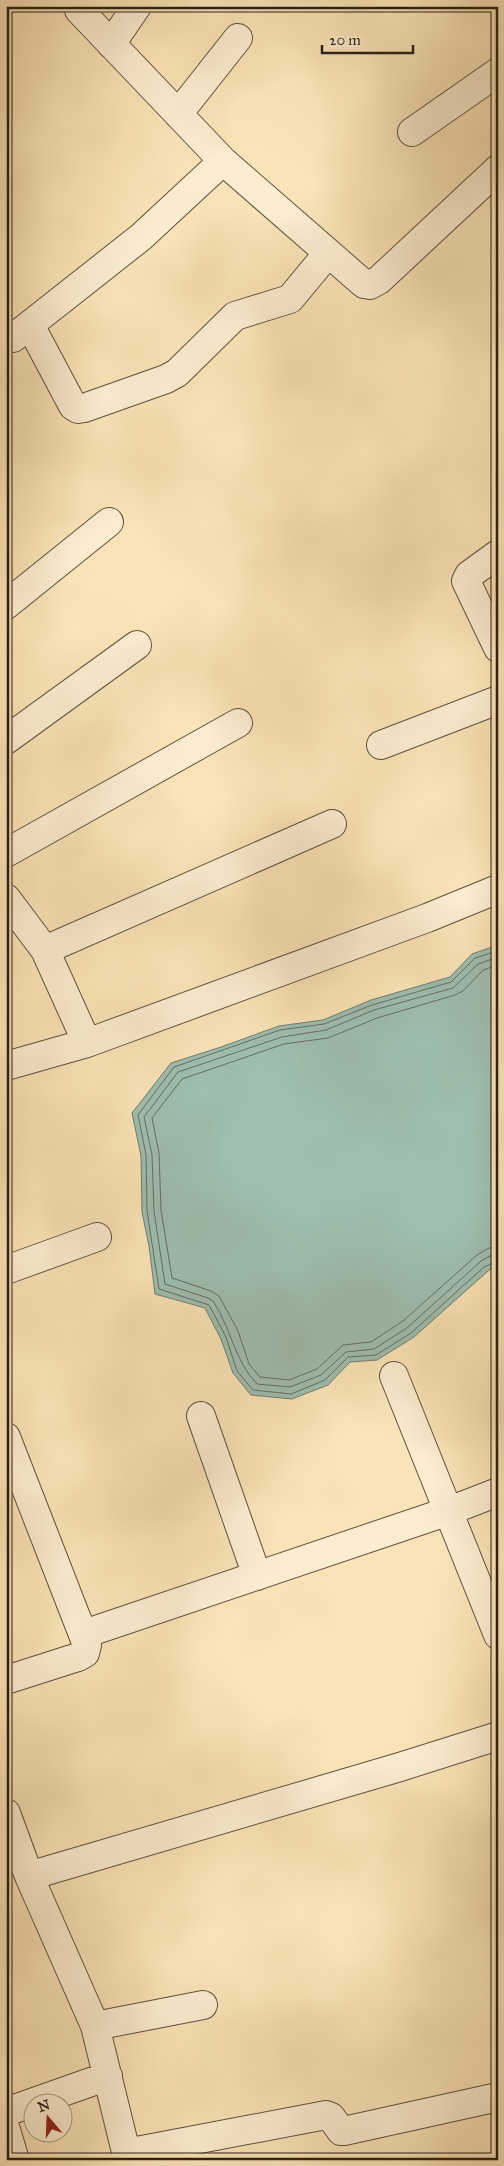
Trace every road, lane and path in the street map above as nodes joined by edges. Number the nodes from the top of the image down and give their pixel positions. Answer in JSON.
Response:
{"nodes":[{"id":1,"x":137,"y":6,"type":"edge"},
{"id":2,"x":79,"y":10,"type":"dead end"},
{"id":3,"x":238,"y":38,"type":"dead end"},
{"id":4,"x":111,"y":44,"type":"junction"},
{"id":5,"x":498,"y":72,"type":"edge"},
{"id":6,"x":178,"y":114,"type":"junction"},
{"id":7,"x":412,"y":132,"type":"dead end"},
{"id":8,"x":223,"y":161,"type":"junction"},
{"id":9,"x":498,"y":168,"type":"edge"},
{"id":10,"x":328,"y":253,"type":"junction"},
{"id":11,"x":30,"y":325,"type":"junction"},
{"id":12,"x":6,"y":339,"type":"edge"},
{"id":13,"x":109,"y":522,"type":"dead end"},
{"id":14,"x":498,"y":554,"type":"edge"},
{"id":15,"x":6,"y":605,"type":"edge"},
{"id":16,"x":137,"y":645,"type":"dead end"},
{"id":17,"x":498,"y":648,"type":"edge"},
{"id":18,"x":498,"y":700,"type":"edge"},
{"id":19,"x":238,"y":723,"type":"dead end"},
{"id":20,"x":6,"y":740,"type":"edge"},
{"id":21,"x":381,"y":745,"type":"dead end"},
{"id":22,"x":332,"y":824,"type":"dead end"},
{"id":23,"x":6,"y":853,"type":"edge"},
{"id":24,"x":498,"y":889,"type":"edge"},
{"id":25,"x":6,"y":898,"type":"edge"},
{"id":26,"x":45,"y":950,"type":"junction"},
{"id":27,"x":87,"y":1043,"type":"junction"},
{"id":28,"x":6,"y":1066,"type":"edge"},
{"id":29,"x":97,"y":1237,"type":"dead end"},
{"id":30,"x":6,"y":1270,"type":"edge"},
{"id":31,"x":394,"y":1376,"type":"dead end"},
{"id":32,"x":201,"y":1416,"type":"dead end"},
{"id":33,"x":6,"y":1437,"type":"edge"},
{"id":34,"x":13,"y":1475,"type":"edge"},
{"id":35,"x":498,"y":1492,"type":"edge"},
{"id":36,"x":449,"y":1511,"type":"junction"},
{"id":37,"x":257,"y":1576,"type":"junction"},
{"id":38,"x":84,"y":1634,"type":"junction"},
{"id":39,"x":498,"y":1635,"type":"edge"},
{"id":40,"x":6,"y":1680,"type":"edge"},
{"id":41,"x":498,"y":1736,"type":"edge"},
{"id":42,"x":6,"y":1813,"type":"edge"},
{"id":43,"x":29,"y":1876,"type":"junction"},
{"id":44,"x":203,"y":2005,"type":"dead end"},
{"id":45,"x":95,"y":2026,"type":"junction"},
{"id":46,"x":108,"y":2076,"type":"junction"},
{"id":47,"x":498,"y":2097,"type":"edge"},
{"id":48,"x":6,"y":2112,"type":"edge"},
{"id":49,"x":6,"y":2130,"type":"edge"},
{"id":50,"x":127,"y":2156,"type":"edge"},
{"id":51,"x":15,"y":2160,"type":"edge"}],
"edges":[{"from":1,"to":4,"type":"street"},
{"from":2,"to":4,"type":"street"},
{"from":3,"to":6,"type":"street"},
{"from":4,"to":6,"type":"street"},
{"from":5,"to":7,"type":"street"},
{"from":6,"to":8,"type":"street"},
{"from":8,"to":10,"type":"street"},
{"from":8,"to":11,"type":"street"},
{"from":9,"to":10,"type":"street"},
{"from":10,"to":11,"type":"street"},
{"from":11,"to":12,"type":"street"},
{"from":13,"to":15,"type":"street"},
{"from":14,"to":17,"type":"street"},
{"from":16,"to":20,"type":"street"},
{"from":18,"to":21,"type":"street"},
{"from":19,"to":23,"type":"street"},
{"from":22,"to":26,"type":"street"},
{"from":24,"to":27,"type":"street"},
{"from":25,"to":26,"type":"street"},
{"from":26,"to":27,"type":"street"},
{"from":27,"to":28,"type":"street"},
{"from":29,"to":30,"type":"street"},
{"from":31,"to":36,"type":"street"},
{"from":32,"to":37,"type":"street"},
{"from":33,"to":34,"type":"street"},
{"from":34,"to":38,"type":"street"},
{"from":35,"to":36,"type":"street"},
{"from":36,"to":37,"type":"street"},
{"from":36,"to":39,"type":"street"},
{"from":37,"to":38,"type":"street"},
{"from":38,"to":40,"type":"street"},
{"from":41,"to":43,"type":"street"},
{"from":42,"to":43,"type":"street"},
{"from":43,"to":45,"type":"street"},
{"from":44,"to":45,"type":"street"},
{"from":45,"to":46,"type":"street"},
{"from":46,"to":48,"type":"street"},
{"from":46,"to":50,"type":"street"},
{"from":47,"to":50,"type":"street"},
{"from":49,"to":51,"type":"street"}]}
